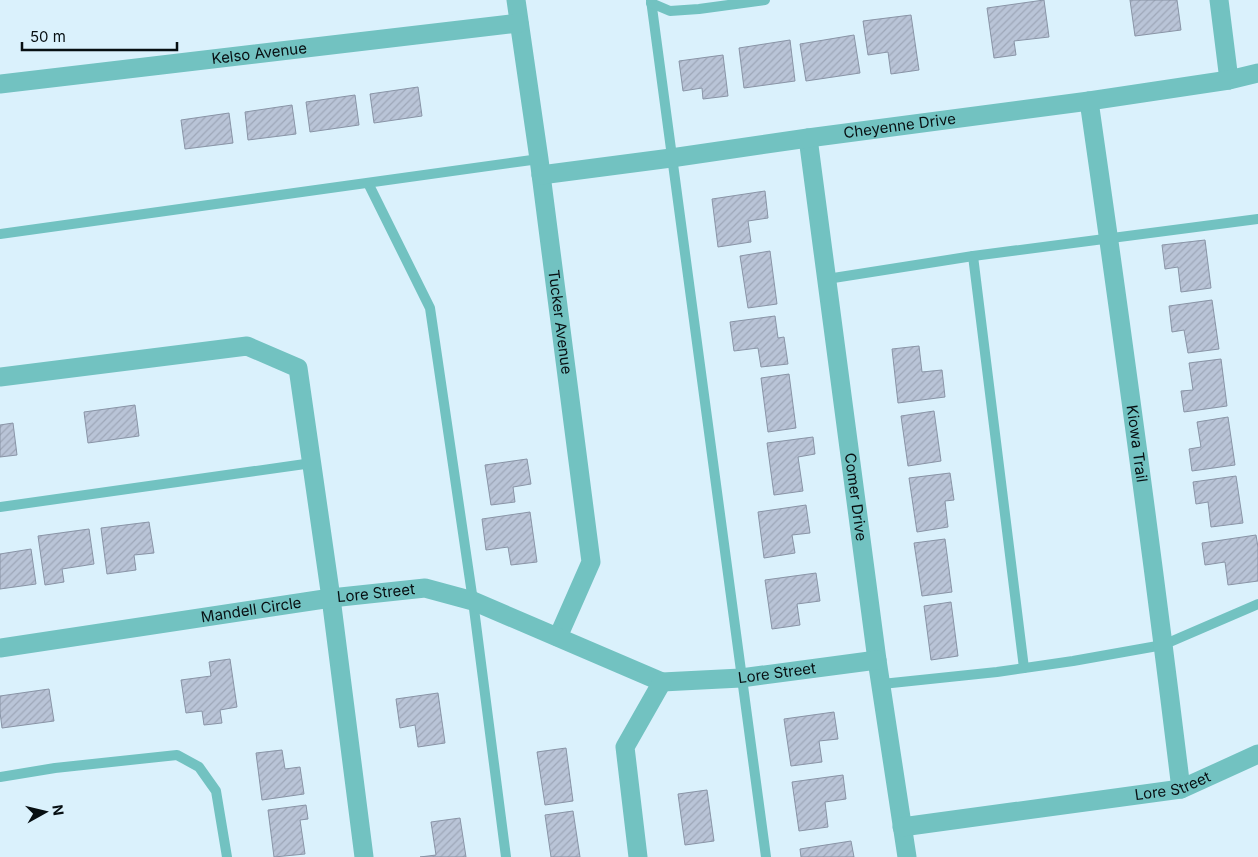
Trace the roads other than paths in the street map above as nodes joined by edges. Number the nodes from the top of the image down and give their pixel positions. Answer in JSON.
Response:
{"nodes":[{"id":1,"x":516,"y":0,"type":"edge"},
{"id":2,"x":765,"y":0,"type":"edge"},
{"id":3,"x":1219,"y":0,"type":"edge"},
{"id":4,"x":651,"y":2,"type":"edge"},
{"id":5,"x":519,"y":23,"type":"junction"},
{"id":6,"x":1258,"y":73,"type":"edge"},
{"id":7,"x":1228,"y":80,"type":"junction"},
{"id":8,"x":0,"y":84,"type":"edge"},
{"id":9,"x":1089,"y":101,"type":"junction"},
{"id":10,"x":808,"y":138,"type":"junction"},
{"id":11,"x":671,"y":158,"type":"junction"},
{"id":12,"x":540,"y":167,"type":"junction"},
{"id":13,"x":368,"y":183,"type":"junction"},
{"id":14,"x":1258,"y":220,"type":"edge"},
{"id":15,"x":0,"y":234,"type":"edge"},
{"id":16,"x":1109,"y":239,"type":"junction"},
{"id":17,"x":973,"y":256,"type":"junction"},
{"id":18,"x":827,"y":279,"type":"junction"},
{"id":19,"x":0,"y":377,"type":"edge"},
{"id":20,"x":312,"y":464,"type":"junction"},
{"id":21,"x":0,"y":507,"type":"edge"},
{"id":22,"x":332,"y":598,"type":"junction"},
{"id":23,"x":474,"y":601,"type":"junction"},
{"id":24,"x":1258,"y":604,"type":"edge"},
{"id":25,"x":558,"y":637,"type":"junction"},
{"id":26,"x":1163,"y":644,"type":"junction"},
{"id":27,"x":0,"y":648,"type":"edge"},
{"id":28,"x":877,"y":660,"type":"junction"},
{"id":29,"x":1024,"y":668,"type":"junction"},
{"id":30,"x":741,"y":678,"type":"junction"},
{"id":31,"x":662,"y":682,"type":"junction"},
{"id":32,"x":882,"y":684,"type":"junction"},
{"id":33,"x":1258,"y":754,"type":"edge"},
{"id":34,"x":0,"y":777,"type":"edge"},
{"id":35,"x":1181,"y":789,"type":"junction"},
{"id":36,"x":902,"y":827,"type":"junction"},
{"id":37,"x":227,"y":857,"type":"edge"},
{"id":38,"x":364,"y":857,"type":"edge"},
{"id":39,"x":506,"y":857,"type":"edge"},
{"id":40,"x":638,"y":857,"type":"edge"},
{"id":41,"x":766,"y":857,"type":"edge"},
{"id":42,"x":907,"y":857,"type":"edge"}],
"edges":[{"from":1,"to":5,"type":"street","name":"Tucker Avenue"},
{"from":2,"to":4,"type":"lane"},
{"from":3,"to":7,"type":"street"},
{"from":4,"to":11,"type":"lane"},
{"from":5,"to":8,"type":"street","name":"Kelso Avenue"},
{"from":5,"to":12,"type":"street","name":"Tucker Avenue"},
{"from":6,"to":7,"type":"street","name":"Cheyenne Drive"},
{"from":7,"to":9,"type":"street","name":"Cheyenne Drive"},
{"from":9,"to":10,"type":"street","name":"Cheyenne Drive"},
{"from":9,"to":16,"type":"street","name":"Kiowa Trail"},
{"from":10,"to":11,"type":"street","name":"Cheyenne Drive"},
{"from":10,"to":18,"type":"street","name":"Comer Drive"},
{"from":11,"to":12,"type":"street","name":"Cheyenne Drive"},
{"from":11,"to":30,"type":"lane"},
{"from":12,"to":13,"type":"lane"},
{"from":12,"to":25,"type":"street","name":"Tucker Avenue"},
{"from":13,"to":15,"type":"lane"},
{"from":13,"to":23,"type":"lane"},
{"from":14,"to":16,"type":"lane"},
{"from":16,"to":17,"type":"lane"},
{"from":16,"to":26,"type":"street","name":"Kiowa Trail"},
{"from":17,"to":18,"type":"lane"},
{"from":17,"to":29,"type":"lane"},
{"from":18,"to":28,"type":"street","name":"Comer Drive"},
{"from":19,"to":20,"type":"street","name":"Lore Street"},
{"from":20,"to":21,"type":"lane"},
{"from":20,"to":22,"type":"street","name":"Lore Street"},
{"from":22,"to":23,"type":"street","name":"Lore Street"},
{"from":22,"to":27,"type":"street","name":"Mandell Circle"},
{"from":22,"to":38,"type":"street"},
{"from":23,"to":25,"type":"street","name":"Lore Street"},
{"from":23,"to":39,"type":"lane"},
{"from":24,"to":26,"type":"lane"},
{"from":25,"to":31,"type":"street","name":"Lore Street"},
{"from":26,"to":29,"type":"lane"},
{"from":26,"to":35,"type":"street","name":"Kiowa Trail"},
{"from":28,"to":30,"type":"street","name":"Lore Street"},
{"from":28,"to":32,"type":"street","name":"Comer Drive"},
{"from":29,"to":32,"type":"lane"},
{"from":30,"to":31,"type":"street","name":"Lore Street"},
{"from":30,"to":41,"type":"lane"},
{"from":31,"to":40,"type":"street"},
{"from":32,"to":36,"type":"street","name":"Comer Drive"},
{"from":33,"to":35,"type":"street","name":"Lore Street"},
{"from":34,"to":37,"type":"lane"},
{"from":35,"to":36,"type":"street","name":"Lore Street"},
{"from":36,"to":42,"type":"street","name":"Comer Drive"}]}
